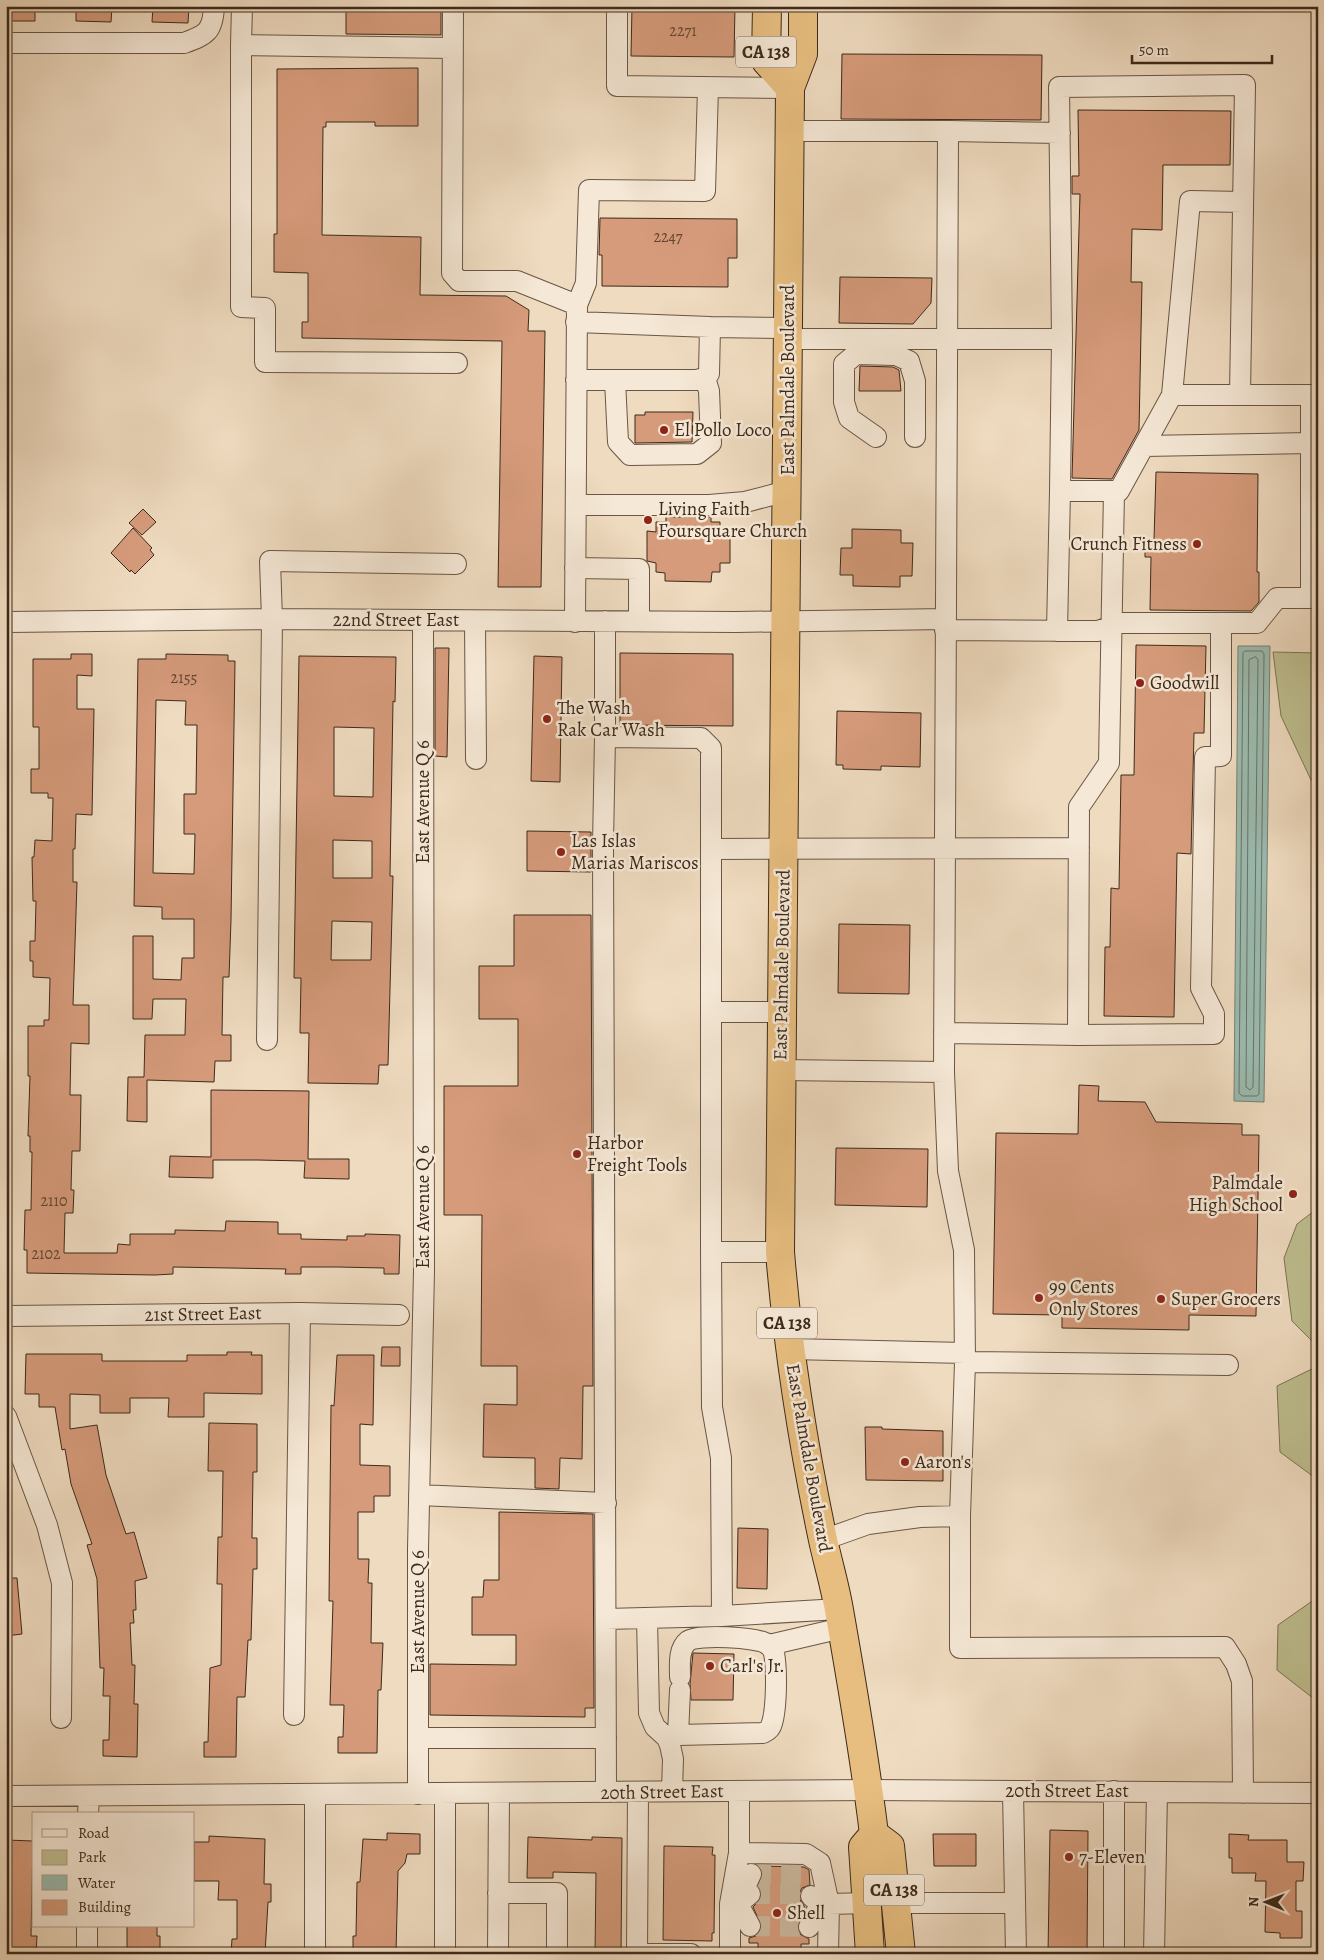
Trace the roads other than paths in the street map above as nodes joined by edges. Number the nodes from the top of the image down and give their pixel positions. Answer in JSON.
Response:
{"nodes":[{"id":1,"x":214,"y":6,"type":"edge"},
{"id":2,"x":242,"y":6,"type":"edge"},
{"id":3,"x":453,"y":6,"type":"edge"},
{"id":4,"x":618,"y":6,"type":"edge"},
{"id":5,"x":767,"y":6,"type":"edge"},
{"id":6,"x":803,"y":6,"type":"edge"},
{"id":7,"x":6,"y":43,"type":"edge"},
{"id":8,"x":241,"y":44,"type":"junction"},
{"id":9,"x":452,"y":48,"type":"junction"},
{"id":10,"x":708,"y":88,"type":"junction"},
{"id":11,"x":790,"y":88,"type":"junction"},
{"id":12,"x":790,"y":131,"type":"junction"},
{"id":13,"x":948,"y":131,"type":"junction"},
{"id":14,"x":1060,"y":133,"type":"junction"},
{"id":15,"x":1243,"y":202,"type":"junction"},
{"id":16,"x":576,"y":314,"type":"junction"},
{"id":17,"x":710,"y":326,"type":"junction"},
{"id":18,"x":788,"y":334,"type":"junction"},
{"id":19,"x":1062,"y":338,"type":"junction"},
{"id":20,"x":947,"y":340,"type":"junction"},
{"id":21,"x":457,"y":363,"type":"dead end"},
{"id":22,"x":705,"y":378,"type":"junction"},
{"id":23,"x":576,"y":380,"type":"junction"},
{"id":24,"x":615,"y":380,"type":"junction"},
{"id":25,"x":1172,"y":395,"type":"junction"},
{"id":26,"x":1240,"y":395,"type":"junction"},
{"id":27,"x":876,"y":437,"type":"dead end"},
{"id":28,"x":915,"y":437,"type":"dead end"},
{"id":29,"x":1311,"y":444,"type":"junction"},
{"id":30,"x":1144,"y":446,"type":"junction"},
{"id":31,"x":787,"y":491,"type":"junction"},
{"id":32,"x":1060,"y":491,"type":"junction"},
{"id":33,"x":1114,"y":491,"type":"junction"},
{"id":34,"x":576,"y":505,"type":"junction"},
{"id":35,"x":456,"y":564,"type":"dead end"},
{"id":36,"x":575,"y":568,"type":"junction"},
{"id":37,"x":272,"y":619,"type":"junction"},
{"id":38,"x":475,"y":620,"type":"junction"},
{"id":39,"x":605,"y":620,"type":"junction"},
{"id":40,"x":786,"y":620,"type":"junction"},
{"id":41,"x":423,"y":621,"type":"junction"},
{"id":42,"x":639,"y":621,"type":"junction"},
{"id":43,"x":6,"y":622,"type":"edge"},
{"id":44,"x":575,"y":622,"type":"junction"},
{"id":45,"x":1221,"y":623,"type":"junction"},
{"id":46,"x":945,"y":624,"type":"junction"},
{"id":47,"x":1110,"y":626,"type":"junction"},
{"id":48,"x":1057,"y":631,"type":"junction"},
{"id":49,"x":605,"y":737,"type":"junction"},
{"id":50,"x":476,"y":759,"type":"dead end"},
{"id":51,"x":945,"y":848,"type":"junction"},
{"id":52,"x":1079,"y":848,"type":"junction"},
{"id":53,"x":712,"y":849,"type":"junction"},
{"id":54,"x":783,"y":849,"type":"junction"},
{"id":55,"x":712,"y":1012,"type":"junction"},
{"id":56,"x":782,"y":1012,"type":"junction"},
{"id":57,"x":944,"y":1033,"type":"junction"},
{"id":58,"x":1078,"y":1035,"type":"junction"},
{"id":59,"x":267,"y":1040,"type":"dead end"},
{"id":60,"x":780,"y":1070,"type":"junction"},
{"id":61,"x":944,"y":1072,"type":"junction"},
{"id":62,"x":711,"y":1252,"type":"junction"},
{"id":63,"x":780,"y":1252,"type":"junction"},
{"id":64,"x":300,"y":1313,"type":"junction"},
{"id":65,"x":399,"y":1315,"type":"dead end"},
{"id":66,"x":6,"y":1316,"type":"edge"},
{"id":67,"x":790,"y":1349,"type":"junction"},
{"id":68,"x":965,"y":1357,"type":"junction"},
{"id":69,"x":1228,"y":1365,"type":"dead end"},
{"id":70,"x":6,"y":1416,"type":"edge"},
{"id":71,"x":419,"y":1495,"type":"junction"},
{"id":72,"x":606,"y":1503,"type":"junction"},
{"id":73,"x":960,"y":1516,"type":"junction"},
{"id":74,"x":823,"y":1540,"type":"junction"},
{"id":75,"x":722,"y":1616,"type":"junction"},
{"id":76,"x":647,"y":1618,"type":"junction"},
{"id":77,"x":840,"y":1618,"type":"junction"},
{"id":78,"x":606,"y":1619,"type":"junction"},
{"id":79,"x":769,"y":1645,"type":"junction"},
{"id":80,"x":294,"y":1714,"type":"dead end"},
{"id":81,"x":60,"y":1718,"type":"dead end"},
{"id":82,"x":672,"y":1736,"type":"junction"},
{"id":83,"x":418,"y":1738,"type":"junction"},
{"id":84,"x":606,"y":1738,"type":"junction"},
{"id":85,"x":870,"y":1790,"type":"junction"},
{"id":86,"x":739,"y":1791,"type":"junction"},
{"id":87,"x":1013,"y":1791,"type":"junction"},
{"id":88,"x":606,"y":1792,"type":"junction"},
{"id":89,"x":638,"y":1792,"type":"junction"},
{"id":90,"x":672,"y":1792,"type":"junction"},
{"id":91,"x":1114,"y":1792,"type":"junction"},
{"id":92,"x":1156,"y":1792,"type":"junction"},
{"id":93,"x":498,"y":1793,"type":"junction"},
{"id":94,"x":1243,"y":1793,"type":"junction"},
{"id":95,"x":1318,"y":1793,"type":"edge"},
{"id":96,"x":418,"y":1794,"type":"junction"},
{"id":97,"x":445,"y":1794,"type":"junction"},
{"id":98,"x":315,"y":1795,"type":"junction"},
{"id":99,"x":6,"y":1796,"type":"edge"},
{"id":100,"x":89,"y":1805,"type":"edge"},
{"id":101,"x":874,"y":1834,"type":"junction"},
{"id":102,"x":739,"y":1853,"type":"junction"},
{"id":103,"x":498,"y":1893,"type":"junction"},
{"id":104,"x":742,"y":1894,"type":"junction"},
{"id":105,"x":817,"y":1894,"type":"junction"},
{"id":106,"x":868,"y":1903,"type":"junction"},
{"id":107,"x":896,"y":1903,"type":"junction"},
{"id":108,"x":1015,"y":1903,"type":"junction"},
{"id":109,"x":750,"y":1926,"type":"dead end"},
{"id":110,"x":809,"y":1927,"type":"dead end"},
{"id":111,"x":87,"y":1928,"type":"edge"},
{"id":112,"x":87,"y":1954,"type":"edge"},
{"id":113,"x":315,"y":1954,"type":"edge"},
{"id":114,"x":445,"y":1954,"type":"edge"},
{"id":115,"x":498,"y":1954,"type":"edge"},
{"id":116,"x":557,"y":1954,"type":"edge"},
{"id":117,"x":637,"y":1954,"type":"edge"},
{"id":118,"x":692,"y":1954,"type":"edge"},
{"id":119,"x":730,"y":1954,"type":"edge"},
{"id":120,"x":828,"y":1954,"type":"edge"},
{"id":121,"x":870,"y":1954,"type":"edge"},
{"id":122,"x":901,"y":1954,"type":"edge"},
{"id":123,"x":1016,"y":1954,"type":"edge"},
{"id":124,"x":1114,"y":1954,"type":"edge"},
{"id":125,"x":1154,"y":1954,"type":"edge"}],
"edges":[{"from":1,"to":7,"type":"street"},
{"from":2,"to":8,"type":"street"},
{"from":3,"to":9,"type":"street"},
{"from":4,"to":10,"type":"street"},
{"from":5,"to":11,"type":"highway","number":"CA 138"},
{"from":6,"to":11,"type":"highway","name":"East Palmdale Boulevard","number":"CA 138"},
{"from":8,"to":9,"type":"street"},
{"from":8,"to":21,"type":"street"},
{"from":9,"to":16,"type":"street"},
{"from":10,"to":11,"type":"street"},
{"from":10,"to":16,"type":"street"},
{"from":11,"to":12,"type":"highway","name":"East Palmdale Boulevard","number":"CA 138"},
{"from":12,"to":13,"type":"street"},
{"from":12,"to":18,"type":"highway","name":"East Palmdale Boulevard","number":"CA 138"},
{"from":13,"to":14,"type":"street"},
{"from":13,"to":20,"type":"street"},
{"from":14,"to":15,"type":"street"},
{"from":14,"to":19,"type":"street"},
{"from":15,"to":25,"type":"street"},
{"from":15,"to":26,"type":"street"},
{"from":16,"to":17,"type":"street"},
{"from":16,"to":23,"type":"street"},
{"from":17,"to":18,"type":"street"},
{"from":17,"to":22,"type":"street"},
{"from":18,"to":20,"type":"street"},
{"from":18,"to":31,"type":"highway","name":"East Palmdale Boulevard","number":"CA 138"},
{"from":19,"to":20,"type":"street"},
{"from":19,"to":32,"type":"street"},
{"from":20,"to":46,"type":"street"},
{"from":22,"to":24,"type":"street"},
{"from":22,"to":24,"type":"street"},
{"from":23,"to":24,"type":"street"},
{"from":23,"to":34,"type":"street"},
{"from":25,"to":26,"type":"street"},
{"from":25,"to":30,"type":"street"},
{"from":26,"to":29,"type":"street"},
{"from":27,"to":28,"type":"street"},
{"from":29,"to":30,"type":"street"},
{"from":29,"to":45,"type":"street","name":"22nd Street East"},
{"from":30,"to":33,"type":"street"},
{"from":31,"to":34,"type":"street"},
{"from":31,"to":40,"type":"highway","name":"East Palmdale Boulevard","number":"CA 138"},
{"from":32,"to":33,"type":"street"},
{"from":32,"to":48,"type":"street"},
{"from":33,"to":47,"type":"street"},
{"from":34,"to":36,"type":"street"},
{"from":35,"to":37,"type":"street"},
{"from":36,"to":42,"type":"street"},
{"from":36,"to":44,"type":"street"},
{"from":37,"to":41,"type":"street","name":"22nd Street East"},
{"from":37,"to":43,"type":"street","name":"22nd Street East"},
{"from":37,"to":59,"type":"street"},
{"from":38,"to":41,"type":"street","name":"22nd Street East"},
{"from":38,"to":44,"type":"street","name":"22nd Street East"},
{"from":38,"to":50,"type":"street"},
{"from":39,"to":42,"type":"street","name":"22nd Street East"},
{"from":39,"to":44,"type":"street","name":"22nd Street East"},
{"from":39,"to":49,"type":"street"},
{"from":40,"to":42,"type":"street","name":"22nd Street East"},
{"from":40,"to":46,"type":"street","name":"22nd Street East"},
{"from":40,"to":54,"type":"highway","name":"East Palmdale Boulevard","number":"CA 138"},
{"from":41,"to":71,"type":"street","name":"East Avenue Q 6"},
{"from":45,"to":47,"type":"street","name":"22nd Street East"},
{"from":45,"to":58,"type":"street"},
{"from":46,"to":48,"type":"street","name":"22nd Street East"},
{"from":46,"to":51,"type":"street"},
{"from":47,"to":48,"type":"street","name":"22nd Street East"},
{"from":47,"to":52,"type":"street"},
{"from":49,"to":53,"type":"street"},
{"from":49,"to":72,"type":"street"},
{"from":51,"to":52,"type":"street"},
{"from":51,"to":54,"type":"street"},
{"from":51,"to":57,"type":"street"},
{"from":52,"to":58,"type":"street"},
{"from":53,"to":54,"type":"street"},
{"from":53,"to":55,"type":"street"},
{"from":54,"to":56,"type":"highway","name":"East Palmdale Boulevard","number":"CA 138"},
{"from":55,"to":56,"type":"street"},
{"from":55,"to":62,"type":"street"},
{"from":56,"to":60,"type":"highway","name":"East Palmdale Boulevard","number":"CA 138"},
{"from":57,"to":58,"type":"street"},
{"from":57,"to":61,"type":"street"},
{"from":60,"to":61,"type":"street"},
{"from":60,"to":63,"type":"highway","name":"East Palmdale Boulevard","number":"CA 138"},
{"from":61,"to":68,"type":"street"},
{"from":62,"to":63,"type":"street"},
{"from":62,"to":75,"type":"street"},
{"from":63,"to":67,"type":"highway","name":"East Palmdale Boulevard","number":"CA 138"},
{"from":64,"to":65,"type":"street","name":"21st Street East"},
{"from":64,"to":66,"type":"street","name":"21st Street East"},
{"from":64,"to":80,"type":"street"},
{"from":67,"to":68,"type":"street"},
{"from":67,"to":74,"type":"highway","name":"East Palmdale Boulevard","number":"CA 138"},
{"from":68,"to":69,"type":"street"},
{"from":68,"to":73,"type":"street"},
{"from":70,"to":81,"type":"street"},
{"from":71,"to":72,"type":"street"},
{"from":71,"to":83,"type":"street","name":"East Avenue Q 6"},
{"from":72,"to":78,"type":"street"},
{"from":73,"to":74,"type":"street"},
{"from":73,"to":94,"type":"street"},
{"from":74,"to":77,"type":"highway","name":"East Palmdale Boulevard","number":"CA 138"},
{"from":75,"to":76,"type":"street"},
{"from":75,"to":77,"type":"street"},
{"from":76,"to":78,"type":"street"},
{"from":76,"to":82,"type":"street"},
{"from":77,"to":79,"type":"street"},
{"from":77,"to":85,"type":"highway","name":"East Palmdale Boulevard","number":"CA 138"},
{"from":78,"to":84,"type":"street"},
{"from":79,"to":82,"type":"street"},
{"from":79,"to":82,"type":"street"},
{"from":82,"to":90,"type":"street"},
{"from":83,"to":84,"type":"street"},
{"from":83,"to":96,"type":"street","name":"East Avenue Q 6"},
{"from":84,"to":88,"type":"street"},
{"from":85,"to":86,"type":"street","name":"20th Street East"},
{"from":85,"to":87,"type":"street","name":"20th Street East"},
{"from":85,"to":101,"type":"highway","name":"East Palmdale Boulevard","number":"CA 138"},
{"from":86,"to":90,"type":"street","name":"20th Street East"},
{"from":86,"to":102,"type":"street"},
{"from":87,"to":91,"type":"street","name":"20th Street East"},
{"from":87,"to":108,"type":"street"},
{"from":88,"to":89,"type":"street","name":"20th Street East"},
{"from":88,"to":93,"type":"street","name":"20th Street East"},
{"from":89,"to":90,"type":"street","name":"20th Street East"},
{"from":89,"to":117,"type":"street"},
{"from":91,"to":92,"type":"street","name":"20th Street East"},
{"from":91,"to":124,"type":"street"},
{"from":92,"to":94,"type":"street","name":"20th Street East"},
{"from":92,"to":125,"type":"street"},
{"from":93,"to":97,"type":"street","name":"20th Street East"},
{"from":93,"to":103,"type":"street"},
{"from":94,"to":95,"type":"street","name":"20th Street East"},
{"from":96,"to":97,"type":"street","name":"20th Street East"},
{"from":96,"to":98,"type":"street","name":"20th Street East"},
{"from":97,"to":114,"type":"street"},
{"from":98,"to":100,"type":"street","name":"20th Street East"},
{"from":98,"to":113,"type":"street"},
{"from":99,"to":100,"type":"street","name":"20th Street East"},
{"from":101,"to":106,"type":"highway","number":"CA 138"},
{"from":101,"to":107,"type":"highway","number":"CA 138"},
{"from":102,"to":104,"type":"street"},
{"from":102,"to":105,"type":"street"},
{"from":103,"to":115,"type":"street"},
{"from":103,"to":116,"type":"street"},
{"from":104,"to":109,"type":"street"},
{"from":104,"to":119,"type":"street"},
{"from":105,"to":106,"type":"street"},
{"from":105,"to":110,"type":"street"},
{"from":105,"to":120,"type":"street"},
{"from":106,"to":121,"type":"highway","number":"CA 138"},
{"from":107,"to":108,"type":"street"},
{"from":107,"to":122,"type":"highway","number":"CA 138"},
{"from":108,"to":123,"type":"street"},
{"from":111,"to":112,"type":"street"},
{"from":117,"to":118,"type":"street"}]}
